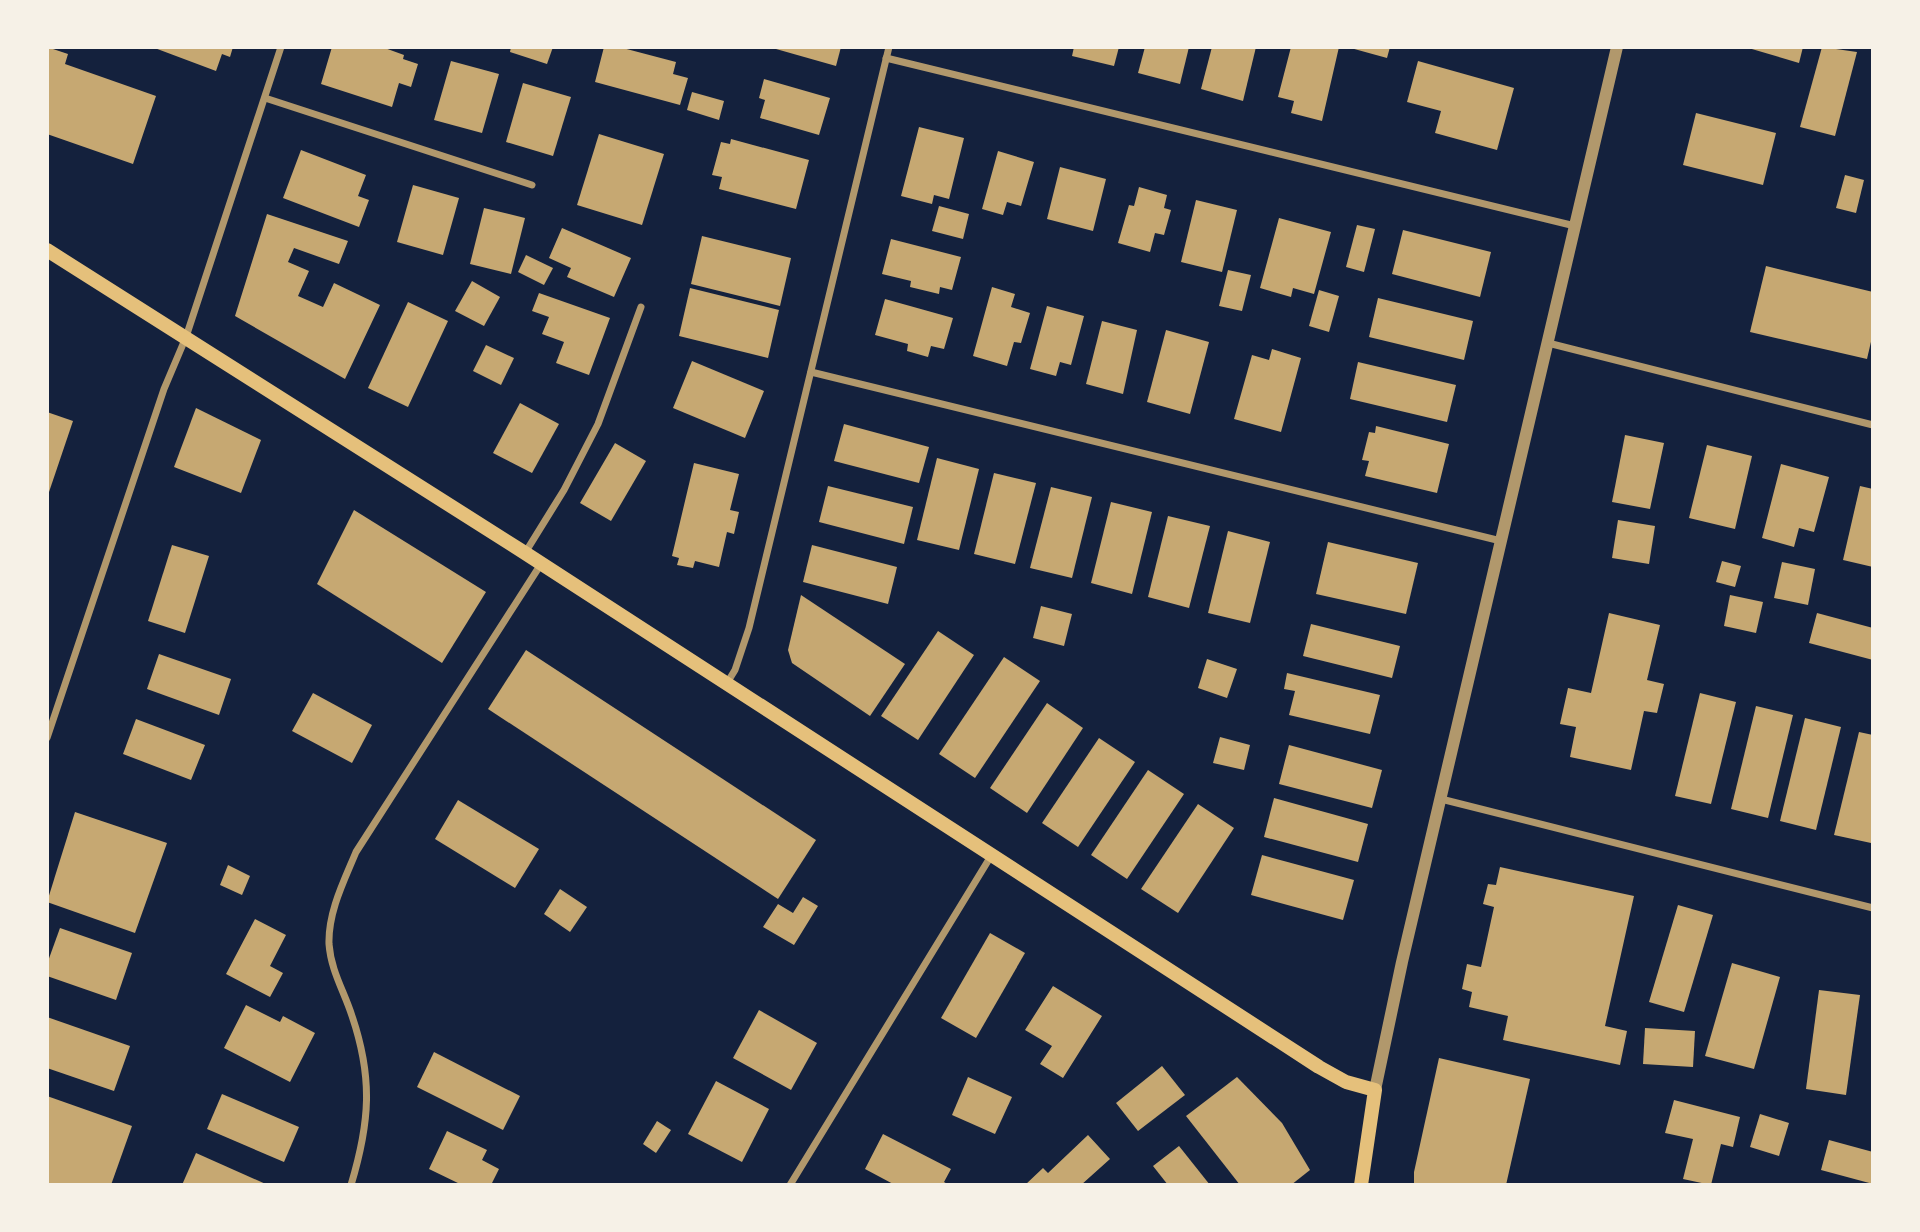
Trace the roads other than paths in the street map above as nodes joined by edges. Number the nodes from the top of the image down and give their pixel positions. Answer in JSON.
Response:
{"nodes":[{"id":1,"x":281,"y":47,"type":"edge"},
{"id":2,"x":889,"y":47,"type":"edge"},
{"id":3,"x":1617,"y":47,"type":"edge"},
{"id":4,"x":886,"y":58,"type":"junction"},
{"id":5,"x":265,"y":98,"type":"junction"},
{"id":6,"x":531,"y":185,"type":"dead end"},
{"id":7,"x":1575,"y":226,"type":"junction"},
{"id":8,"x":47,"y":250,"type":"edge"},
{"id":9,"x":641,"y":307,"type":"dead end"},
{"id":10,"x":186,"y":337,"type":"junction"},
{"id":11,"x":1548,"y":343,"type":"junction"},
{"id":12,"x":811,"y":372,"type":"junction"},
{"id":13,"x":1873,"y":425,"type":"edge"},
{"id":14,"x":1501,"y":541,"type":"junction"},
{"id":15,"x":525,"y":554,"type":"junction"},
{"id":16,"x":541,"y":564,"type":"junction"},
{"id":17,"x":726,"y":685,"type":"junction"},
{"id":18,"x":47,"y":738,"type":"edge"},
{"id":19,"x":1441,"y":799,"type":"junction"},
{"id":20,"x":991,"y":856,"type":"junction"},
{"id":21,"x":1873,"y":908,"type":"edge"},
{"id":22,"x":1375,"y":1090,"type":"junction"},
{"id":23,"x":351,"y":1185,"type":"edge"},
{"id":24,"x":790,"y":1185,"type":"edge"},
{"id":25,"x":1361,"y":1185,"type":"edge"}],
"edges":[{"from":1,"to":5,"type":"street"},
{"from":2,"to":4,"type":"street"},
{"from":3,"to":7,"type":"street"},
{"from":4,"to":7,"type":"street"},
{"from":4,"to":12,"type":"street"},
{"from":5,"to":6,"type":"street"},
{"from":5,"to":10,"type":"street"},
{"from":7,"to":11,"type":"street"},
{"from":8,"to":10,"type":"main road"},
{"from":9,"to":15,"type":"street"},
{"from":10,"to":15,"type":"main road"},
{"from":10,"to":18,"type":"street"},
{"from":11,"to":13,"type":"street"},
{"from":11,"to":14,"type":"street"},
{"from":12,"to":14,"type":"street"},
{"from":12,"to":17,"type":"street"},
{"from":14,"to":19,"type":"street"},
{"from":15,"to":16,"type":"main road"},
{"from":16,"to":17,"type":"main road"},
{"from":16,"to":23,"type":"street"},
{"from":17,"to":20,"type":"main road"},
{"from":19,"to":21,"type":"street"},
{"from":19,"to":22,"type":"street"},
{"from":20,"to":22,"type":"main road"},
{"from":20,"to":24,"type":"street"},
{"from":22,"to":25,"type":"main road"}]}
